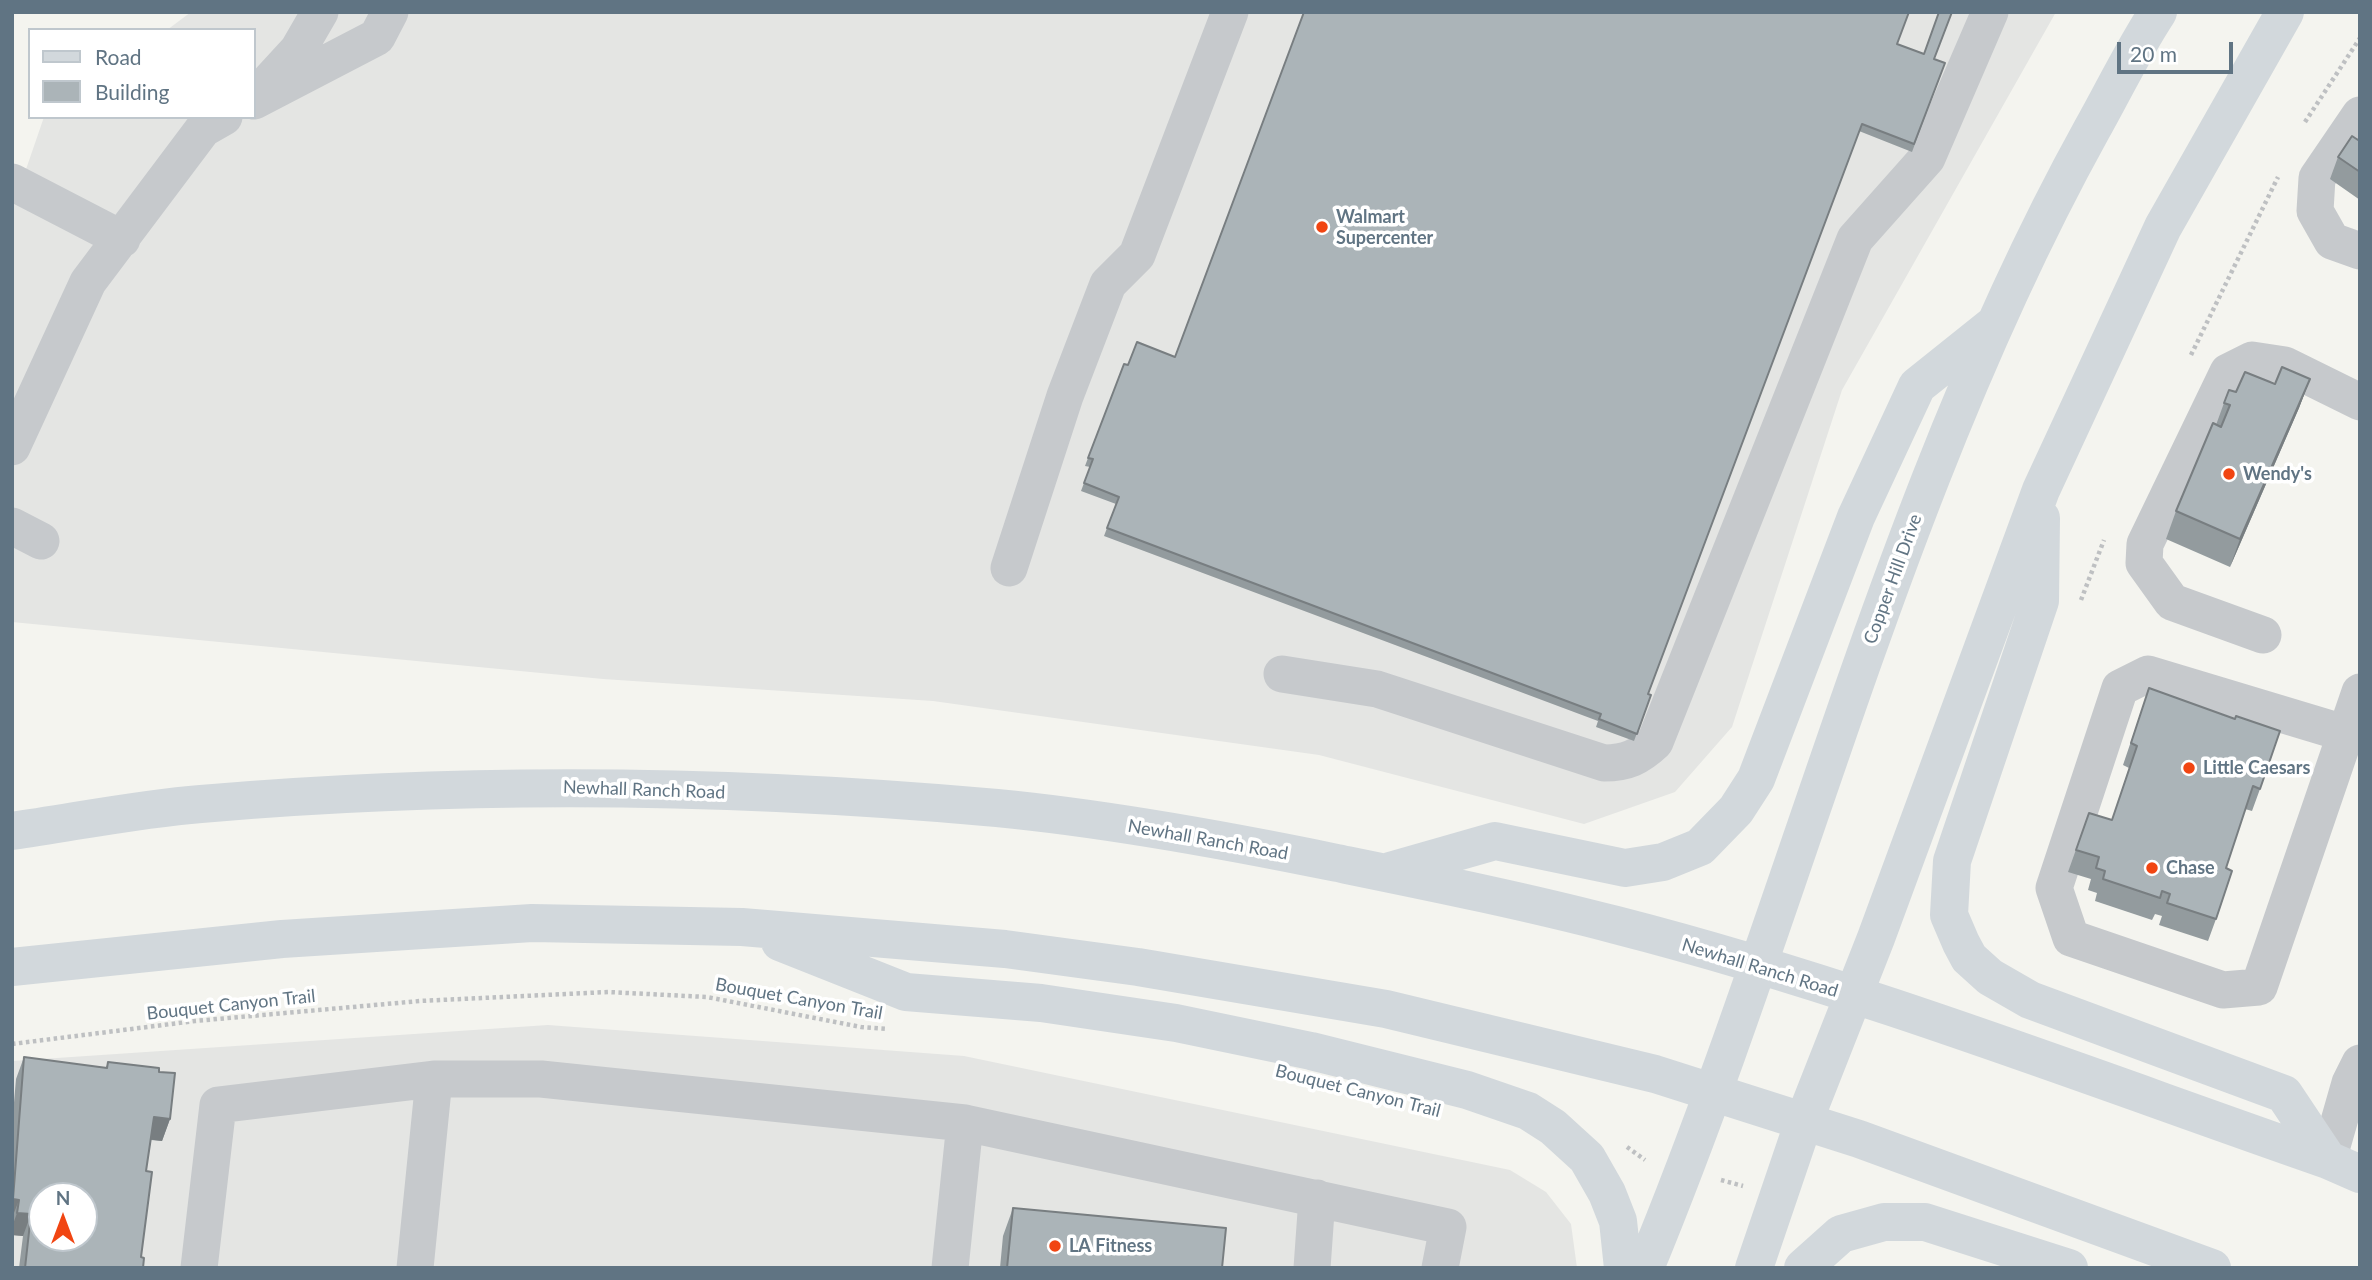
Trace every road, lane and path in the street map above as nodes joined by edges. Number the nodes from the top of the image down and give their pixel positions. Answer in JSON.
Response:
{"nodes":[{"id":1,"x":320,"y":12,"type":"edge"},
{"id":2,"x":390,"y":12,"type":"edge"},
{"id":3,"x":1230,"y":12,"type":"edge"},
{"id":4,"x":1990,"y":12,"type":"edge"},
{"id":5,"x":2158,"y":12,"type":"edge"},
{"id":6,"x":2285,"y":12,"type":"edge"},
{"id":7,"x":256,"y":98,"type":"edge"},
{"id":8,"x":256,"y":99,"type":"edge"},
{"id":9,"x":2360,"y":115,"type":"edge"},
{"id":10,"x":220,"y":119,"type":"edge"},
{"id":11,"x":12,"y":182,"type":"edge"},
{"id":12,"x":122,"y":239,"type":"junction"},
{"id":13,"x":2360,"y":251,"type":"edge"},
{"id":14,"x":1993,"y":324,"type":"junction"},
{"id":15,"x":2360,"y":402,"type":"edge"},
{"id":16,"x":12,"y":447,"type":"edge"},
{"id":17,"x":2041,"y":490,"type":"junction"},
{"id":18,"x":1009,"y":568,"type":"dead end"},
{"id":19,"x":2263,"y":635,"type":"dead end"},
{"id":20,"x":1282,"y":674,"type":"dead end"},
{"id":21,"x":2360,"y":692,"type":"edge"},
{"id":22,"x":2344,"y":733,"type":"junction"},
{"id":23,"x":12,"y":831,"type":"edge"},
{"id":24,"x":1383,"y":872,"type":"junction"},
{"id":25,"x":742,"y":926,"type":"junction"},
{"id":26,"x":1758,"y":965,"type":"junction"},
{"id":27,"x":12,"y":967,"type":"edge"},
{"id":28,"x":1853,"y":996,"type":"junction"},
{"id":29,"x":899,"y":1030,"type":"dead end"},
{"id":30,"x":12,"y":1044,"type":"edge"},
{"id":31,"x":2360,"y":1063,"type":"edge"},
{"id":32,"x":434,"y":1080,"type":"junction"},
{"id":33,"x":1712,"y":1090,"type":"junction"},
{"id":34,"x":1804,"y":1121,"type":"junction"},
{"id":35,"x":965,"y":1123,"type":"junction"},
{"id":36,"x":1628,"y":1147,"type":"dead end"},
{"id":37,"x":2344,"y":1167,"type":"edge"},
{"id":38,"x":1685,"y":1171,"type":"junction"},
{"id":39,"x":1781,"y":1196,"type":"junction"},
{"id":40,"x":1317,"y":1198,"type":"junction"},
{"id":41,"x":199,"y":1268,"type":"edge"},
{"id":42,"x":415,"y":1268,"type":"edge"},
{"id":43,"x":950,"y":1268,"type":"edge"},
{"id":44,"x":1312,"y":1268,"type":"edge"},
{"id":45,"x":1440,"y":1268,"type":"edge"},
{"id":46,"x":1623,"y":1268,"type":"edge"},
{"id":47,"x":1645,"y":1268,"type":"edge"},
{"id":48,"x":1754,"y":1268,"type":"edge"},
{"id":49,"x":1803,"y":1268,"type":"edge"},
{"id":50,"x":2069,"y":1268,"type":"edge"},
{"id":51,"x":2212,"y":1268,"type":"edge"}],
"edges":[{"from":1,"to":7,"type":"lane"},
{"from":2,"to":8,"type":"lane"},
{"from":3,"to":18,"type":"lane"},
{"from":4,"to":20,"type":"lane"},
{"from":5,"to":14,"type":"main road","name":"Copper Hill Drive"},
{"from":6,"to":17,"type":"main road"},
{"from":9,"to":13,"type":"lane"},
{"from":10,"to":12,"type":"lane"},
{"from":11,"to":12,"type":"lane"},
{"from":12,"to":16,"type":"lane"},
{"from":14,"to":24,"type":"main road"},
{"from":14,"to":26,"type":"main road","name":"Copper Hill Drive"},
{"from":15,"to":19,"type":"lane"},
{"from":17,"to":28,"type":"main road"},
{"from":17,"to":37,"type":"main road"},
{"from":21,"to":22,"type":"lane"},
{"from":22,"to":22,"type":"lane"},
{"from":23,"to":24,"type":"main road","name":"Newhall Ranch Road"},
{"from":24,"to":26,"type":"main road","name":"Newhall Ranch Road"},
{"from":25,"to":27,"type":"main road"},
{"from":25,"to":33,"type":"main road"},
{"from":25,"to":46,"type":"main road"},
{"from":26,"to":28,"type":"main road","name":"Newhall Ranch Road"},
{"from":26,"to":33,"type":"main road","name":"Copper Hill Drive"},
{"from":28,"to":34,"type":"main road"},
{"from":28,"to":37,"type":"main road","name":"Newhall Ranch Road"},
{"from":29,"to":30,"type":"path","name":"Bouquet Canyon Trail"},
{"from":31,"to":37,"type":"lane"},
{"from":32,"to":35,"type":"lane"},
{"from":32,"to":41,"type":"lane"},
{"from":32,"to":42,"type":"lane"},
{"from":33,"to":34,"type":"main road"},
{"from":33,"to":38,"type":"main road","name":"Copper Hill Drive"},
{"from":34,"to":39,"type":"main road"},
{"from":34,"to":51,"type":"main road"},
{"from":35,"to":40,"type":"lane"},
{"from":35,"to":43,"type":"lane"},
{"from":36,"to":38,"type":"path"},
{"from":38,"to":39,"type":"path"},
{"from":38,"to":47,"type":"main road","name":"Copper Hill Drive"},
{"from":39,"to":48,"type":"main road"},
{"from":40,"to":44,"type":"lane"},
{"from":40,"to":45,"type":"lane"},
{"from":49,"to":50,"type":"main road"}]}
